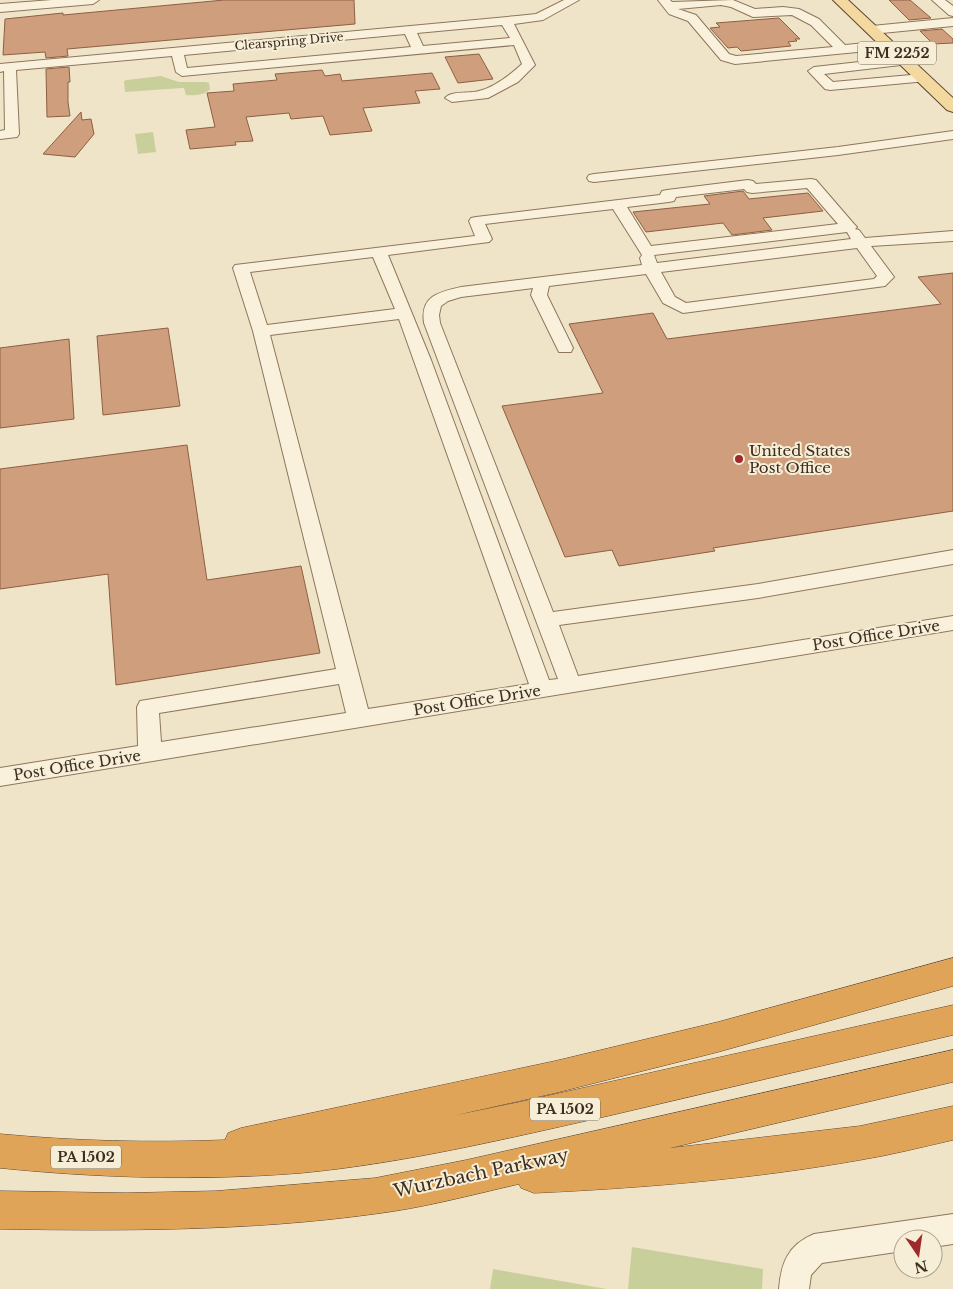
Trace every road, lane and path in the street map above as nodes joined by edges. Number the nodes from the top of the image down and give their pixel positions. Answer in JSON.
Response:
{"nodes":[{"id":1,"x":92,"y":0,"type":"edge"},
{"id":2,"x":573,"y":0,"type":"edge"},
{"id":3,"x":758,"y":0,"type":"edge"},
{"id":4,"x":794,"y":0,"type":"edge"},
{"id":5,"x":840,"y":0,"type":"edge"},
{"id":6,"x":938,"y":0,"type":"edge"},
{"id":7,"x":539,"y":2,"type":"dead end"},
{"id":8,"x":667,"y":3,"type":"edge"},
{"id":9,"x":0,"y":8,"type":"edge"},
{"id":10,"x":558,"y":8,"type":"junction"},
{"id":11,"x":953,"y":12,"type":"edge"},
{"id":12,"x":506,"y":21,"type":"junction"},
{"id":13,"x":953,"y":22,"type":"edge"},
{"id":14,"x":409,"y":30,"type":"junction"},
{"id":15,"x":872,"y":30,"type":"junction"},
{"id":16,"x":518,"y":41,"type":"junction"},
{"id":17,"x":888,"y":46,"type":"junction"},
{"id":18,"x":419,"y":50,"type":"junction"},
{"id":19,"x":843,"y":50,"type":"junction"},
{"id":20,"x":177,"y":51,"type":"junction"},
{"id":21,"x":905,"y":61,"type":"junction"},
{"id":22,"x":5,"y":67,"type":"edge"},
{"id":23,"x":922,"y":78,"type":"junction"},
{"id":24,"x":452,"y":98,"type":"dead end"},
{"id":25,"x":953,"y":107,"type":"edge"},
{"id":26,"x":6,"y":134,"type":"edge"},
{"id":27,"x":953,"y":135,"type":"edge"},
{"id":28,"x":594,"y":178,"type":"dead end"},
{"id":29,"x":618,"y":205,"type":"junction"},
{"id":30,"x":850,"y":227,"type":"junction"},
{"id":31,"x":953,"y":228,"type":"edge"},
{"id":32,"x":953,"y":236,"type":"edge"},
{"id":33,"x":869,"y":242,"type":"junction"},
{"id":34,"x":379,"y":252,"type":"junction"},
{"id":35,"x":646,"y":252,"type":"junction"},
{"id":36,"x":651,"y":268,"type":"junction"},
{"id":37,"x":542,"y":282,"type":"junction"},
{"id":38,"x":404,"y":314,"type":"junction"},
{"id":39,"x":261,"y":331,"type":"junction"},
{"id":40,"x":565,"y":348,"type":"dead end"},
{"id":41,"x":953,"y":557,"type":"edge"},
{"id":42,"x":546,"y":620,"type":"junction"},
{"id":43,"x":953,"y":623,"type":"edge"},
{"id":44,"x":348,"y":675,"type":"junction"},
{"id":45,"x":571,"y":685,"type":"junction"},
{"id":46,"x":542,"y":690,"type":"junction"},
{"id":47,"x":359,"y":719,"type":"junction"},
{"id":48,"x":150,"y":753,"type":"junction"},
{"id":49,"x":0,"y":777,"type":"edge"},
{"id":50,"x":953,"y":972,"type":"edge"},
{"id":51,"x":953,"y":1020,"type":"edge"},
{"id":52,"x":953,"y":1066,"type":"edge"},
{"id":53,"x":953,"y":1123,"type":"edge"},
{"id":54,"x":0,"y":1151,"type":"edge"},
{"id":55,"x":171,"y":1160,"type":"junction"},
{"id":56,"x":466,"y":1178,"type":"junction"},
{"id":57,"x":0,"y":1210,"type":"edge"},
{"id":58,"x":953,"y":1228,"type":"edge"},
{"id":59,"x":794,"y":1289,"type":"edge"}],
"edges":[{"from":1,"to":9,"type":"street"},
{"from":2,"to":10,"type":"street","name":"Clearspring Drive"},
{"from":3,"to":4,"type":"street"},
{"from":5,"to":15,"type":"main road","number":"FM 2252"},
{"from":6,"to":11,"type":"street"},
{"from":7,"to":10,"type":"street"},
{"from":8,"to":19,"type":"street"},
{"from":8,"to":19,"type":"street"},
{"from":10,"to":12,"type":"street","name":"Clearspring Drive"},
{"from":12,"to":14,"type":"street","name":"Clearspring Drive"},
{"from":12,"to":16,"type":"street"},
{"from":13,"to":15,"type":"street"},
{"from":14,"to":18,"type":"street"},
{"from":14,"to":20,"type":"street","name":"Clearspring Drive"},
{"from":15,"to":17,"type":"main road","number":"FM 2252"},
{"from":16,"to":18,"type":"street"},
{"from":16,"to":24,"type":"street"},
{"from":17,"to":19,"type":"street"},
{"from":17,"to":21,"type":"main road","number":"FM 2252"},
{"from":18,"to":20,"type":"street"},
{"from":20,"to":22,"type":"street","name":"Clearspring Drive"},
{"from":21,"to":23,"type":"main road","number":"FM 2252"},
{"from":21,"to":23,"type":"street"},
{"from":22,"to":26,"type":"street"},
{"from":23,"to":25,"type":"main road","number":"FM 2252"},
{"from":27,"to":28,"type":"street"},
{"from":29,"to":30,"type":"street"},
{"from":29,"to":34,"type":"street"},
{"from":29,"to":35,"type":"street"},
{"from":30,"to":33,"type":"street"},
{"from":30,"to":35,"type":"street"},
{"from":31,"to":33,"type":"street"},
{"from":32,"to":33,"type":"street"},
{"from":33,"to":36,"type":"street"},
{"from":33,"to":36,"type":"street"},
{"from":34,"to":38,"type":"street"},
{"from":34,"to":39,"type":"street"},
{"from":35,"to":36,"type":"street"},
{"from":36,"to":37,"type":"street"},
{"from":37,"to":40,"type":"street"},
{"from":37,"to":42,"type":"street"},
{"from":38,"to":39,"type":"street"},
{"from":38,"to":46,"type":"street"},
{"from":39,"to":44,"type":"street"},
{"from":41,"to":42,"type":"street"},
{"from":42,"to":45,"type":"street"},
{"from":43,"to":45,"type":"street","name":"Post Office Drive"},
{"from":44,"to":47,"type":"street"},
{"from":44,"to":48,"type":"street"},
{"from":45,"to":46,"type":"street","name":"Post Office Drive"},
{"from":46,"to":47,"type":"street","name":"Post Office Drive"},
{"from":47,"to":48,"type":"street","name":"Post Office Drive"},
{"from":48,"to":49,"type":"street","name":"Post Office Drive"},
{"from":50,"to":55,"type":"highway"},
{"from":51,"to":55,"type":"highway","number":"PA 1502"},
{"from":52,"to":56,"type":"highway","name":"Wurzbach Parkway"},
{"from":53,"to":56,"type":"highway"},
{"from":54,"to":55,"type":"highway","number":"PA 1502"},
{"from":56,"to":57,"type":"highway","name":"Wurzbach Parkway"},
{"from":58,"to":59,"type":"street"}]}
